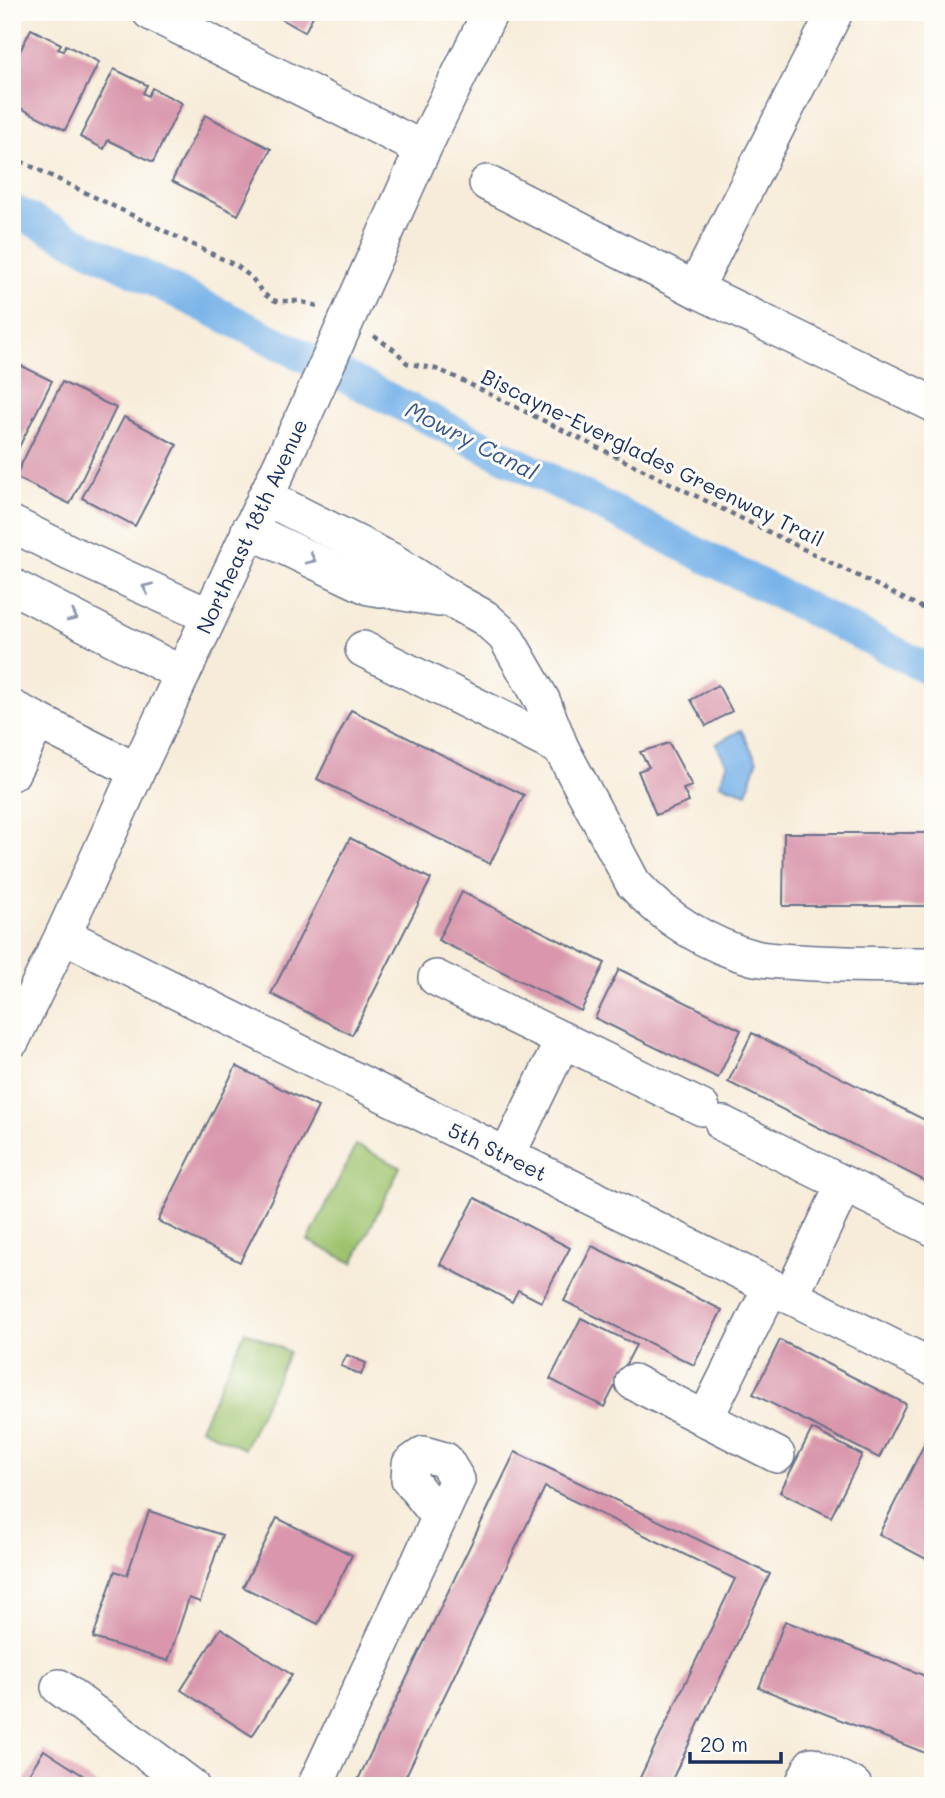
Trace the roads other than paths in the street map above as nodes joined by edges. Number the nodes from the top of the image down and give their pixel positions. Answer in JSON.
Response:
{"nodes":[{"id":1,"x":490,"y":12,"type":"edge"},
{"id":2,"x":835,"y":12,"type":"edge"},
{"id":3,"x":153,"y":13,"type":"edge"},
{"id":4,"x":423,"y":149,"type":"junction"},
{"id":5,"x":487,"y":183,"type":"dead end"},
{"id":6,"x":695,"y":289,"type":"junction"},
{"id":7,"x":933,"y":404,"type":"edge"},
{"id":8,"x":264,"y":497,"type":"junction"},
{"id":9,"x":12,"y":524,"type":"edge"},
{"id":10,"x":249,"y":530,"type":"junction"},
{"id":11,"x":12,"y":586,"type":"edge"},
{"id":12,"x":456,"y":602,"type":"junction"},
{"id":13,"x":209,"y":616,"type":"junction"},
{"id":14,"x":363,"y":649,"type":"dead end"},
{"id":15,"x":182,"y":674,"type":"junction"},
{"id":16,"x":25,"y":715,"type":"edge"},
{"id":17,"x":561,"y":748,"type":"junction"},
{"id":18,"x":137,"y":771,"type":"junction"},
{"id":19,"x":12,"y":773,"type":"edge"},
{"id":20,"x":63,"y":935,"type":"junction"},
{"id":21,"x":933,"y":965,"type":"edge"},
{"id":22,"x":436,"y":978,"type":"dead end"},
{"id":23,"x":12,"y":1040,"type":"edge"},
{"id":24,"x":563,"y":1040,"type":"junction"},
{"id":25,"x":507,"y":1156,"type":"junction"},
{"id":26,"x":844,"y":1184,"type":"junction"},
{"id":27,"x":933,"y":1228,"type":"edge"},
{"id":28,"x":781,"y":1291,"type":"junction"},
{"id":29,"x":933,"y":1367,"type":"edge"},
{"id":30,"x":633,"y":1382,"type":"dead end"},
{"id":31,"x":705,"y":1419,"type":"junction"},
{"id":32,"x":777,"y":1455,"type":"dead end"},
{"id":33,"x":439,"y":1517,"type":"dead end"},
{"id":34,"x":60,"y":1687,"type":"dead end"},
{"id":35,"x":191,"y":1786,"type":"edge"},
{"id":36,"x":314,"y":1786,"type":"edge"},
{"id":37,"x":802,"y":1786,"type":"edge"},
{"id":38,"x":853,"y":1786,"type":"edge"}],
"edges":[{"from":1,"to":4,"type":"street","name":"Northeast 18th Avenue"},
{"from":2,"to":6,"type":"street"},
{"from":3,"to":4,"type":"street"},
{"from":4,"to":8,"type":"street","name":"Northeast 18th Avenue"},
{"from":5,"to":6,"type":"street"},
{"from":6,"to":7,"type":"street"},
{"from":8,"to":10,"type":"street","name":"Northeast 18th Avenue"},
{"from":8,"to":12,"type":"street"},
{"from":13,"to":9,"type":"street","one_way":true},
{"from":10,"to":12,"type":"street","one_way":true},
{"from":10,"to":13,"type":"street","name":"Northeast 18th Avenue"},
{"from":11,"to":15,"type":"street","one_way":true},
{"from":12,"to":17,"type":"street"},
{"from":13,"to":15,"type":"street","name":"Northeast 18th Avenue"},
{"from":14,"to":17,"type":"street"},
{"from":15,"to":18,"type":"street","name":"Northeast 18th Avenue"},
{"from":16,"to":18,"type":"street"},
{"from":16,"to":19,"type":"street"},
{"from":17,"to":21,"type":"street"},
{"from":18,"to":20,"type":"street","name":"Northeast 18th Avenue"},
{"from":20,"to":23,"type":"street","name":"Northeast 18th Avenue"},
{"from":20,"to":25,"type":"street","name":"5th Street"},
{"from":22,"to":24,"type":"street"},
{"from":24,"to":25,"type":"street"},
{"from":24,"to":26,"type":"street"},
{"from":25,"to":28,"type":"street","name":"5th Street"},
{"from":26,"to":27,"type":"street"},
{"from":26,"to":28,"type":"street"},
{"from":28,"to":29,"type":"street","name":"5th Street"},
{"from":28,"to":31,"type":"street"},
{"from":30,"to":31,"type":"street"},
{"from":31,"to":32,"type":"street"},
{"from":33,"to":36,"type":"street"},
{"from":34,"to":35,"type":"street"},
{"from":37,"to":38,"type":"street"}]}
